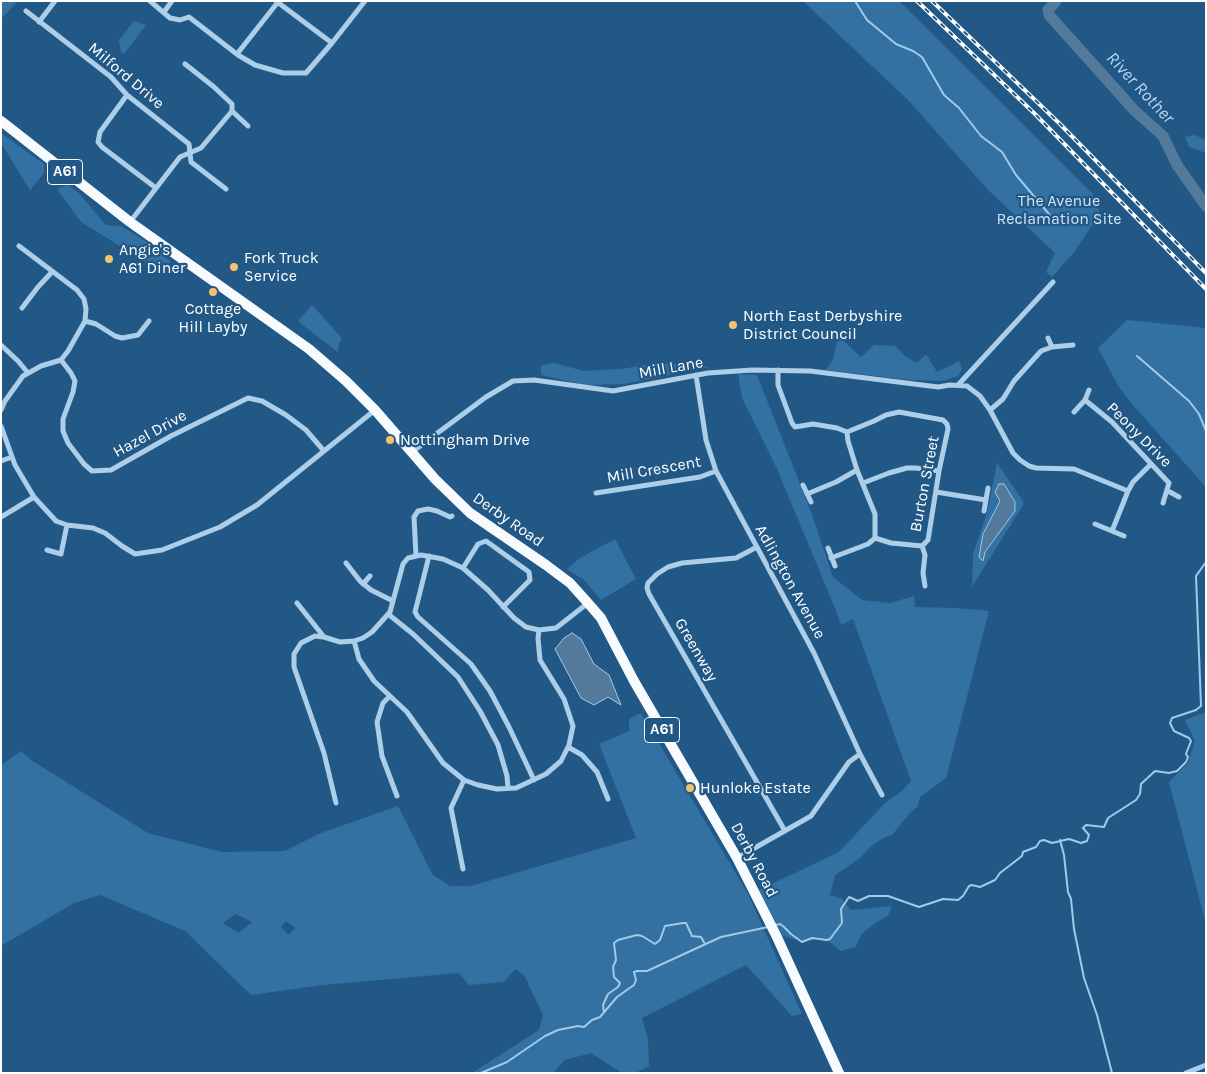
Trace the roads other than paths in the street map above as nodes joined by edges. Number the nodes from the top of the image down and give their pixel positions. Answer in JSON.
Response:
{"nodes":[{"id":1,"x":55,"y":1,"type":"edge"},
{"id":2,"x":150,"y":1,"type":"edge"},
{"id":3,"x":172,"y":1,"type":"edge"},
{"id":4,"x":365,"y":1,"type":"edge"},
{"id":5,"x":277,"y":2,"type":"edge"},
{"id":6,"x":26,"y":11,"type":"dead end"},
{"id":7,"x":164,"y":12,"type":"junction"},
{"id":8,"x":39,"y":22,"type":"junction"},
{"id":9,"x":332,"y":43,"type":"junction"},
{"id":10,"x":237,"y":54,"type":"junction"},
{"id":11,"x":185,"y":64,"type":"dead end"},
{"id":12,"x":127,"y":95,"type":"junction"},
{"id":13,"x":232,"y":111,"type":"junction"},
{"id":14,"x":1,"y":121,"type":"edge"},
{"id":15,"x":248,"y":126,"type":"dead end"},
{"id":16,"x":191,"y":152,"type":"junction"},
{"id":17,"x":156,"y":188,"type":"junction"},
{"id":18,"x":226,"y":190,"type":"dead end"},
{"id":19,"x":130,"y":222,"type":"junction"},
{"id":20,"x":19,"y":246,"type":"dead end"},
{"id":21,"x":52,"y":272,"type":"junction"},
{"id":22,"x":1053,"y":282,"type":"dead end"},
{"id":23,"x":22,"y":308,"type":"dead end"},
{"id":24,"x":86,"y":321,"type":"junction"},
{"id":25,"x":149,"y":321,"type":"dead end"},
{"id":26,"x":1048,"y":338,"type":"dead end"},
{"id":27,"x":1,"y":345,"type":"edge"},
{"id":28,"x":1073,"y":345,"type":"dead end"},
{"id":29,"x":1052,"y":347,"type":"junction"},
{"id":30,"x":61,"y":360,"type":"junction"},
{"id":31,"x":778,"y":370,"type":"junction"},
{"id":32,"x":28,"y":373,"type":"junction"},
{"id":33,"x":696,"y":375,"type":"junction"},
{"id":34,"x":958,"y":385,"type":"junction"},
{"id":35,"x":1089,"y":390,"type":"dead end"},
{"id":36,"x":1085,"y":400,"type":"junction"},
{"id":37,"x":1,"y":410,"type":"edge"},
{"id":38,"x":376,"y":410,"type":"junction"},
{"id":39,"x":990,"y":410,"type":"junction"},
{"id":40,"x":1074,"y":412,"type":"dead end"},
{"id":41,"x":1,"y":426,"type":"edge"},
{"id":42,"x":847,"y":432,"type":"junction"},
{"id":43,"x":324,"y":451,"type":"junction"},
{"id":44,"x":412,"y":452,"type":"junction"},
{"id":45,"x":12,"y":457,"type":"junction"},
{"id":46,"x":1,"y":462,"type":"edge"},
{"id":47,"x":1151,"y":464,"type":"junction"},
{"id":48,"x":857,"y":470,"type":"junction"},
{"id":49,"x":716,"y":471,"type":"junction"},
{"id":50,"x":938,"y":471,"type":"junction"},
{"id":51,"x":863,"y":483,"type":"junction"},
{"id":52,"x":803,"y":485,"type":"dead end"},
{"id":53,"x":988,"y":488,"type":"dead end"},
{"id":54,"x":1168,"y":491,"type":"junction"},
{"id":55,"x":936,"y":492,"type":"junction"},
{"id":56,"x":1128,"y":492,"type":"junction"},
{"id":57,"x":596,"y":493,"type":"dead end"},
{"id":58,"x":807,"y":494,"type":"junction"},
{"id":59,"x":34,"y":496,"type":"junction"},
{"id":60,"x":1179,"y":497,"type":"dead end"},
{"id":61,"x":986,"y":500,"type":"junction"},
{"id":62,"x":811,"y":502,"type":"dead end"},
{"id":63,"x":1163,"y":503,"type":"dead end"},
{"id":64,"x":984,"y":511,"type":"dead end"},
{"id":65,"x":452,"y":516,"type":"dead end"},
{"id":66,"x":1,"y":517,"type":"edge"},
{"id":67,"x":1095,"y":524,"type":"dead end"},
{"id":68,"x":67,"y":525,"type":"junction"},
{"id":69,"x":1112,"y":531,"type":"junction"},
{"id":70,"x":1124,"y":536,"type":"dead end"},
{"id":71,"x":875,"y":538,"type":"junction"},
{"id":72,"x":922,"y":546,"type":"junction"},
{"id":73,"x":757,"y":547,"type":"junction"},
{"id":74,"x":828,"y":548,"type":"dead end"},
{"id":75,"x":47,"y":550,"type":"dead end"},
{"id":76,"x":416,"y":556,"type":"junction"},
{"id":77,"x":429,"y":556,"type":"junction"},
{"id":78,"x":831,"y":558,"type":"junction"},
{"id":79,"x":346,"y":562,"type":"dead end"},
{"id":80,"x":835,"y":566,"type":"dead end"},
{"id":81,"x":463,"y":568,"type":"junction"},
{"id":82,"x":370,"y":576,"type":"dead end"},
{"id":83,"x":363,"y":584,"type":"junction"},
{"id":84,"x":925,"y":586,"type":"dead end"},
{"id":85,"x":393,"y":601,"type":"junction"},
{"id":86,"x":588,"y":602,"type":"junction"},
{"id":87,"x":297,"y":603,"type":"dead end"},
{"id":88,"x":503,"y":607,"type":"junction"},
{"id":89,"x":388,"y":614,"type":"junction"},
{"id":90,"x":539,"y":630,"type":"junction"},
{"id":91,"x":324,"y":637,"type":"junction"},
{"id":92,"x":354,"y":641,"type":"junction"},
{"id":93,"x":390,"y":696,"type":"junction"},
{"id":94,"x":568,"y":747,"type":"junction"},
{"id":95,"x":860,"y":754,"type":"junction"},
{"id":96,"x":464,"y":780,"type":"junction"},
{"id":97,"x":534,"y":780,"type":"junction"},
{"id":98,"x":508,"y":788,"type":"junction"},
{"id":99,"x":397,"y":796,"type":"dead end"},
{"id":100,"x":882,"y":796,"type":"dead end"},
{"id":101,"x":608,"y":799,"type":"dead end"},
{"id":102,"x":336,"y":803,"type":"dead end"},
{"id":103,"x":785,"y":831,"type":"junction"},
{"id":104,"x":737,"y":858,"type":"junction"},
{"id":105,"x":463,"y":869,"type":"dead end"},
{"id":106,"x":1206,"y":1065,"type":"edge"},
{"id":107,"x":1190,"y":1072,"type":"edge"},
{"id":108,"x":839,"y":1073,"type":"edge"}],
"edges":[{"from":1,"to":8,"type":"street"},
{"from":2,"to":7,"type":"street"},
{"from":3,"to":7,"type":"street"},
{"from":4,"to":9,"type":"street"},
{"from":5,"to":9,"type":"street"},
{"from":5,"to":10,"type":"street"},
{"from":6,"to":8,"type":"street","name":"Milford Drive"},
{"from":7,"to":10,"type":"street"},
{"from":8,"to":12,"type":"street","name":"Milford Drive"},
{"from":9,"to":10,"type":"street"},
{"from":11,"to":13,"type":"street"},
{"from":12,"to":16,"type":"street","name":"Milford Drive"},
{"from":12,"to":17,"type":"street"},
{"from":13,"to":15,"type":"street"},
{"from":13,"to":16,"type":"street"},
{"from":14,"to":19,"type":"highway","name":"Derby Road","number":"A61"},
{"from":16,"to":17,"type":"street"},
{"from":16,"to":18,"type":"street","name":"Milford Drive"},
{"from":17,"to":19,"type":"street"},
{"from":19,"to":38,"type":"highway","name":"Derby Road","number":"A61"},
{"from":20,"to":21,"type":"street"},
{"from":21,"to":23,"type":"street"},
{"from":21,"to":24,"type":"street"},
{"from":22,"to":34,"type":"street"},
{"from":24,"to":25,"type":"street"},
{"from":24,"to":30,"type":"street"},
{"from":26,"to":29,"type":"street"},
{"from":27,"to":32,"type":"street"},
{"from":28,"to":29,"type":"street"},
{"from":29,"to":39,"type":"street"},
{"from":30,"to":32,"type":"street"},
{"from":30,"to":43,"type":"street","name":"Hazel Drive"},
{"from":31,"to":33,"type":"street","name":"Mill Lane"},
{"from":31,"to":34,"type":"street","name":"Mill Lane"},
{"from":31,"to":42,"type":"street"},
{"from":32,"to":37,"type":"street"},
{"from":33,"to":44,"type":"street","name":"Mill Lane"},
{"from":33,"to":49,"type":"street","name":"Adlington Avenue"},
{"from":34,"to":39,"type":"street"},
{"from":35,"to":36,"type":"street","name":"Peony Drive"},
{"from":36,"to":40,"type":"street","name":"Peony Drive"},
{"from":36,"to":47,"type":"street","name":"Peony Drive"},
{"from":38,"to":43,"type":"street"},
{"from":38,"to":44,"type":"highway","name":"Derby Road","number":"A61"},
{"from":39,"to":56,"type":"street"},
{"from":41,"to":45,"type":"street"},
{"from":42,"to":48,"type":"street"},
{"from":42,"to":50,"type":"street","name":"Burton Street"},
{"from":43,"to":68,"type":"street"},
{"from":44,"to":86,"type":"highway","name":"Derby Road","number":"A61"},
{"from":45,"to":46,"type":"street"},
{"from":45,"to":59,"type":"street"},
{"from":47,"to":54,"type":"street","name":"Peony Drive"},
{"from":47,"to":56,"type":"street"},
{"from":48,"to":51,"type":"street"},
{"from":48,"to":58,"type":"street"},
{"from":49,"to":57,"type":"street","name":"Mill Crescent"},
{"from":49,"to":73,"type":"street","name":"Adlington Avenue"},
{"from":50,"to":51,"type":"street"},
{"from":50,"to":55,"type":"street","name":"Burton Street"},
{"from":51,"to":71,"type":"street"},
{"from":52,"to":58,"type":"street"},
{"from":53,"to":61,"type":"street"},
{"from":54,"to":60,"type":"street","name":"Peony Drive"},
{"from":54,"to":63,"type":"street","name":"Peony Drive"},
{"from":55,"to":61,"type":"street"},
{"from":55,"to":72,"type":"street","name":"Burton Street"},
{"from":56,"to":69,"type":"street"},
{"from":58,"to":62,"type":"street"},
{"from":59,"to":66,"type":"street"},
{"from":59,"to":68,"type":"street"},
{"from":61,"to":64,"type":"street"},
{"from":65,"to":76,"type":"street"},
{"from":67,"to":69,"type":"street"},
{"from":68,"to":75,"type":"street"},
{"from":69,"to":70,"type":"street"},
{"from":71,"to":72,"type":"street"},
{"from":71,"to":78,"type":"street"},
{"from":72,"to":84,"type":"street","name":"Burton Street"},
{"from":73,"to":95,"type":"street","name":"Adlington Avenue"},
{"from":73,"to":103,"type":"street","name":"Greenway"},
{"from":74,"to":78,"type":"street"},
{"from":76,"to":77,"type":"street"},
{"from":76,"to":85,"type":"street"},
{"from":77,"to":81,"type":"street"},
{"from":77,"to":97,"type":"street"},
{"from":78,"to":80,"type":"street"},
{"from":79,"to":83,"type":"street"},
{"from":81,"to":88,"type":"street"},
{"from":81,"to":88,"type":"street"},
{"from":82,"to":83,"type":"street"},
{"from":83,"to":85,"type":"street"},
{"from":85,"to":89,"type":"street"},
{"from":86,"to":90,"type":"street"},
{"from":86,"to":104,"type":"highway","name":"Derby Road","number":"A61"},
{"from":87,"to":91,"type":"street"},
{"from":88,"to":90,"type":"street"},
{"from":89,"to":92,"type":"street"},
{"from":89,"to":98,"type":"street"},
{"from":90,"to":94,"type":"street"},
{"from":91,"to":92,"type":"street"},
{"from":91,"to":102,"type":"street"},
{"from":92,"to":93,"type":"street"},
{"from":93,"to":96,"type":"street"},
{"from":93,"to":99,"type":"street"},
{"from":94,"to":97,"type":"street"},
{"from":94,"to":101,"type":"street"},
{"from":95,"to":100,"type":"street","name":"Adlington Avenue"},
{"from":95,"to":103,"type":"street"},
{"from":96,"to":98,"type":"street"},
{"from":96,"to":105,"type":"street"},
{"from":97,"to":98,"type":"street"},
{"from":103,"to":104,"type":"street"},
{"from":104,"to":108,"type":"highway","name":"Derby Road","number":"A61"},
{"from":106,"to":107,"type":"street"}]}
